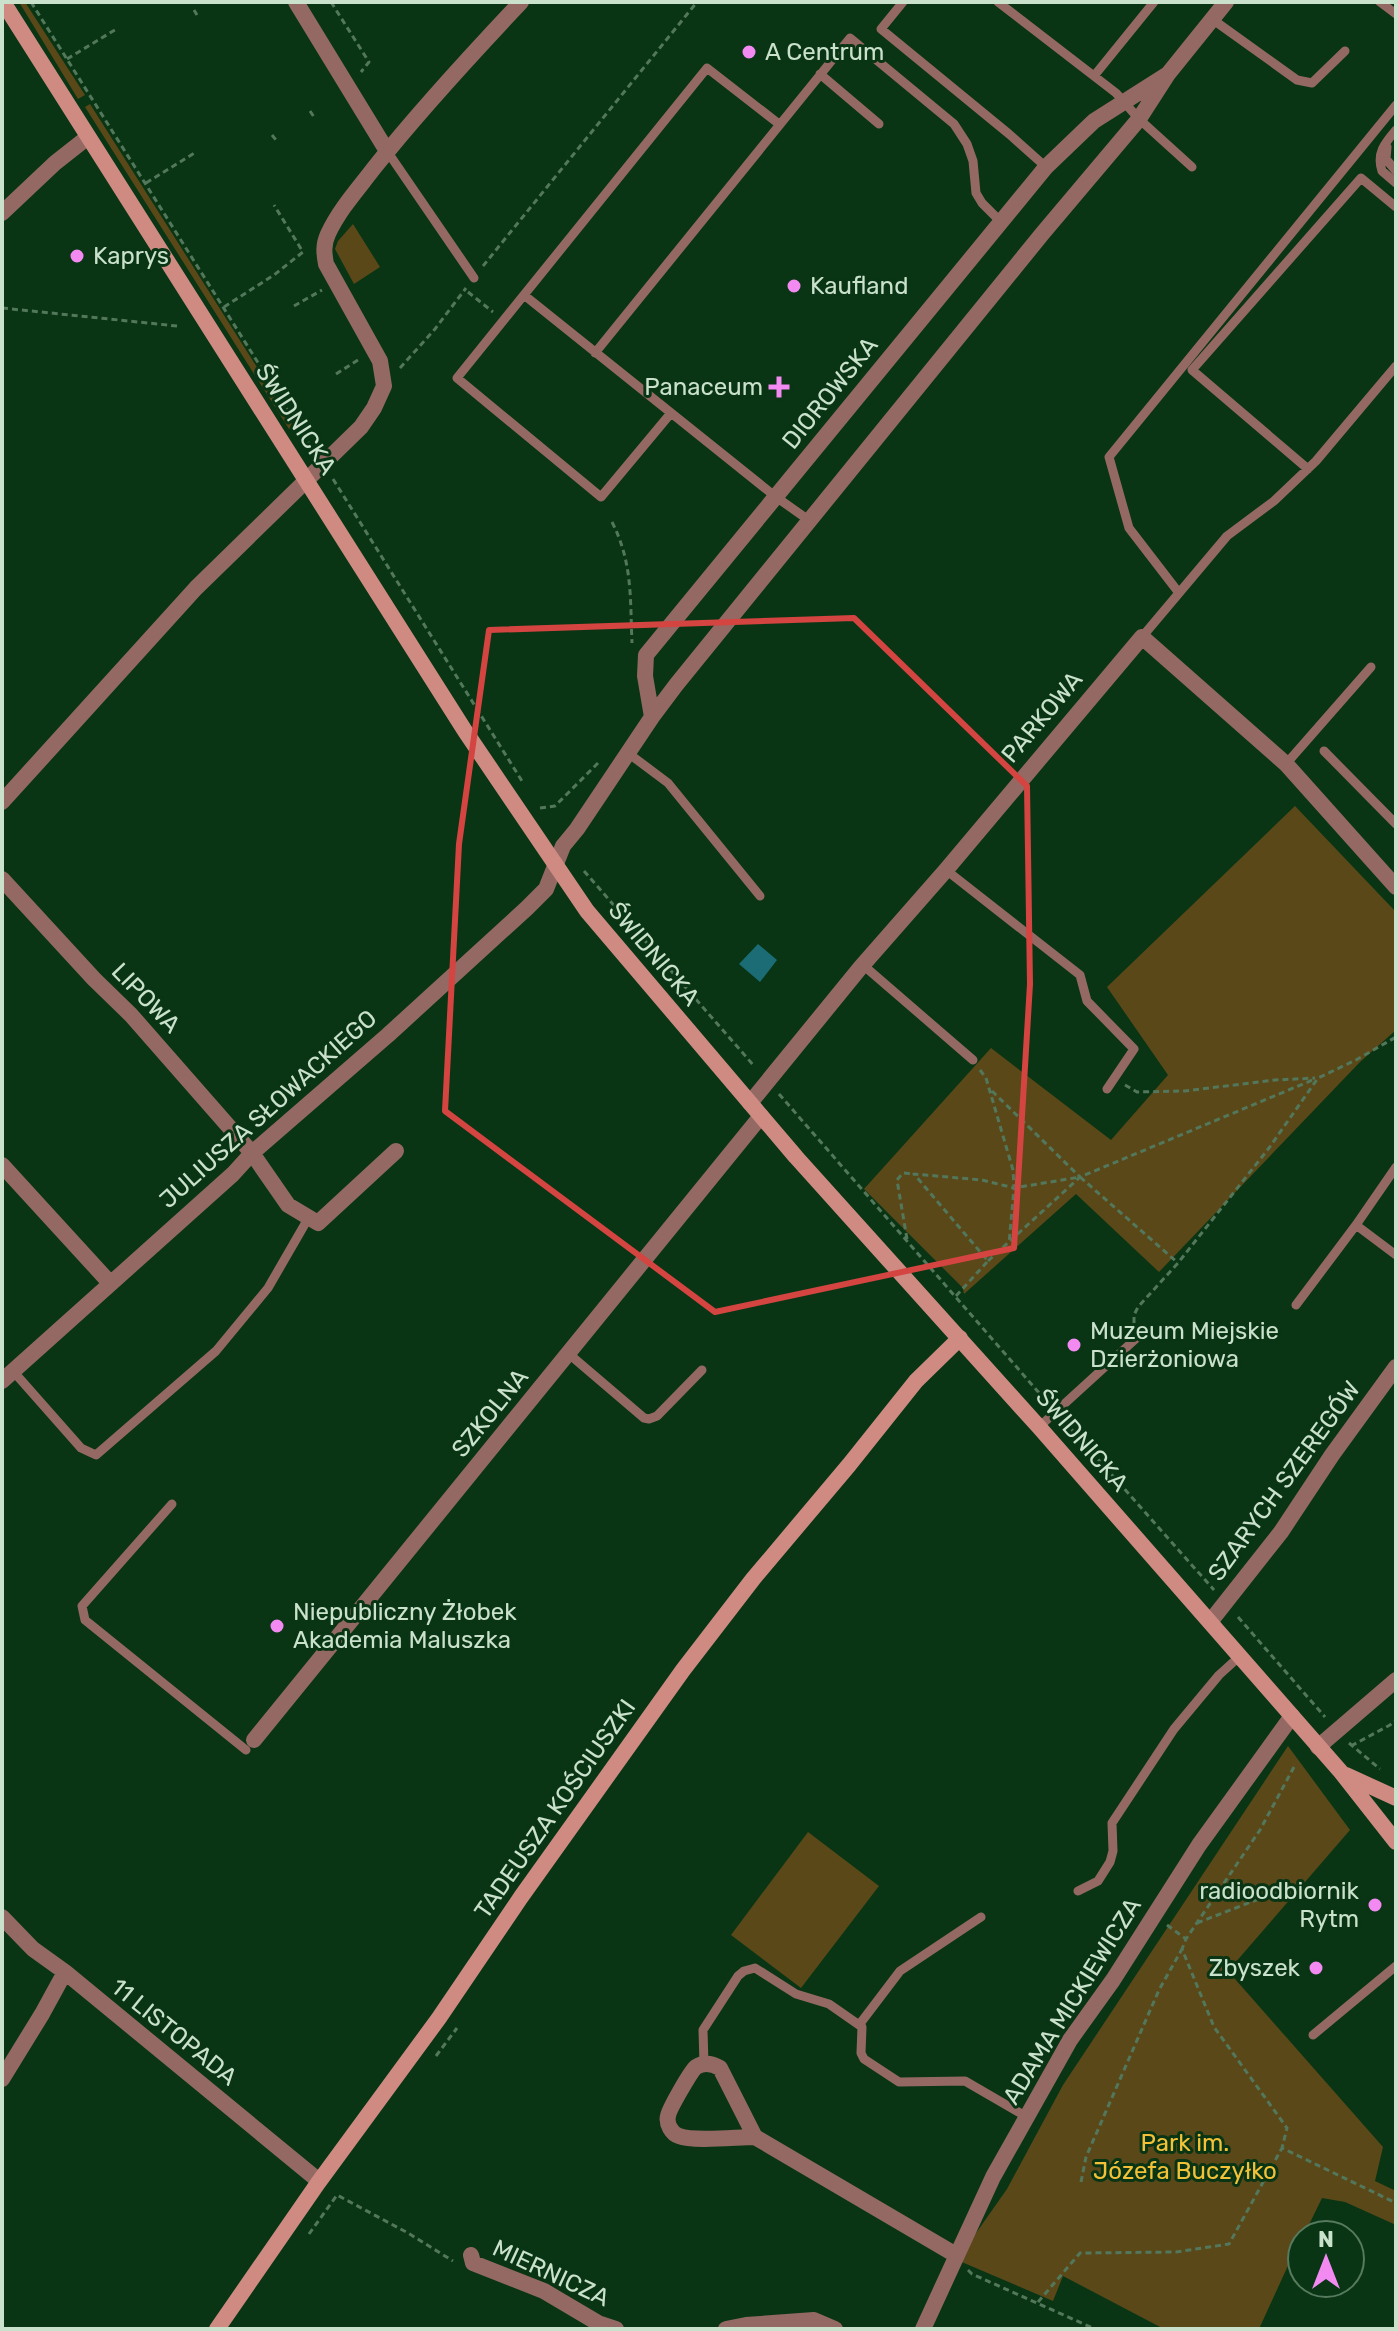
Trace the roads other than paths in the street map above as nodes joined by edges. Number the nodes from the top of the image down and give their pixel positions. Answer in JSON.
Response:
{"nodes":[{"id":1,"x":3,"y":2,"type":"edge"},
{"id":2,"x":296,"y":2,"type":"edge"},
{"id":3,"x":521,"y":2,"type":"edge"},
{"id":4,"x":903,"y":2,"type":"edge"},
{"id":5,"x":998,"y":2,"type":"edge"},
{"id":6,"x":1154,"y":2,"type":"edge"},
{"id":7,"x":1226,"y":2,"type":"edge"},
{"id":8,"x":1380,"y":2,"type":"edge"},
{"id":9,"x":1396,"y":14,"type":"edge"},
{"id":10,"x":1212,"y":19,"type":"junction"},
{"id":11,"x":1345,"y":51,"type":"dead end"},
{"id":12,"x":820,"y":74,"type":"junction"},
{"id":13,"x":1168,"y":74,"type":"junction"},
{"id":14,"x":1094,"y":76,"type":"junction"},
{"id":15,"x":1124,"y":102,"type":"junction"},
{"id":16,"x":1396,"y":105,"type":"edge"},
{"id":17,"x":1139,"y":119,"type":"junction"},
{"id":18,"x":779,"y":124,"type":"junction"},
{"id":19,"x":879,"y":124,"type":"dead end"},
{"id":20,"x":1393,"y":133,"type":"edge"},
{"id":21,"x":88,"y":137,"type":"junction"},
{"id":22,"x":387,"y":151,"type":"junction"},
{"id":23,"x":1046,"y":167,"type":"junction"},
{"id":24,"x":1192,"y":167,"type":"dead end"},
{"id":25,"x":1396,"y":171,"type":"edge"},
{"id":26,"x":1396,"y":183,"type":"edge"},
{"id":27,"x":1396,"y":207,"type":"edge"},
{"id":28,"x":2,"y":213,"type":"edge"},
{"id":29,"x":1001,"y":222,"type":"junction"},
{"id":30,"x":474,"y":278,"type":"road end"},
{"id":31,"x":524,"y":295,"type":"junction"},
{"id":32,"x":595,"y":353,"type":"junction"},
{"id":33,"x":1396,"y":366,"type":"edge"},
{"id":34,"x":671,"y":413,"type":"junction"},
{"id":35,"x":1308,"y":469,"type":"junction"},
{"id":36,"x":306,"y":479,"type":"junction"},
{"id":37,"x":776,"y":497,"type":"junction"},
{"id":38,"x":811,"y":521,"type":"junction"},
{"id":39,"x":1179,"y":593,"type":"junction"},
{"id":40,"x":1142,"y":637,"type":"junction"},
{"id":41,"x":1371,"y":667,"type":"dead end"},
{"id":42,"x":645,"y":676,"type":"junction"},
{"id":43,"x":676,"y":685,"type":"junction"},
{"id":44,"x":652,"y":717,"type":"junction"},
{"id":45,"x":1324,"y":751,"type":"dead end"},
{"id":46,"x":628,"y":753,"type":"junction"},
{"id":47,"x":1286,"y":764,"type":"junction"},
{"id":48,"x":2,"y":802,"type":"edge"},
{"id":49,"x":1396,"y":824,"type":"edge"},
{"id":50,"x":555,"y":865,"type":"junction"},
{"id":51,"x":946,"y":870,"type":"junction"},
{"id":52,"x":2,"y":879,"type":"edge"},
{"id":53,"x":1396,"y":887,"type":"edge"},
{"id":54,"x":760,"y":896,"type":"dead end"},
{"id":55,"x":863,"y":965,"type":"junction"},
{"id":56,"x":973,"y":1060,"type":"road end"},
{"id":57,"x":1107,"y":1089,"type":"dead end"},
{"id":58,"x":756,"y":1110,"type":"junction"},
{"id":59,"x":396,"y":1151,"type":"dead end"},
{"id":60,"x":252,"y":1153,"type":"junction"},
{"id":61,"x":2,"y":1165,"type":"edge"},
{"id":62,"x":1396,"y":1167,"type":"edge"},
{"id":63,"x":309,"y":1217,"type":"junction"},
{"id":64,"x":1356,"y":1225,"type":"junction"},
{"id":65,"x":1396,"y":1255,"type":"edge"},
{"id":66,"x":110,"y":1283,"type":"junction"},
{"id":67,"x":1296,"y":1305,"type":"dead end"},
{"id":68,"x":1141,"y":1334,"type":"road end"},
{"id":69,"x":960,"y":1338,"type":"junction"},
{"id":70,"x":569,"y":1354,"type":"junction"},
{"id":71,"x":1396,"y":1367,"type":"edge"},
{"id":72,"x":702,"y":1370,"type":"dead end"},
{"id":73,"x":7,"y":1376,"type":"edge"},
{"id":74,"x":1039,"y":1427,"type":"junction"},
{"id":75,"x":172,"y":1504,"type":"dead end"},
{"id":76,"x":1210,"y":1622,"type":"junction"},
{"id":77,"x":1240,"y":1656,"type":"junction"},
{"id":78,"x":1396,"y":1680,"type":"edge"},
{"id":79,"x":1292,"y":1716,"type":"junction"},
{"id":80,"x":250,"y":1745,"type":"joint"},
{"id":81,"x":1318,"y":1747,"type":"junction"},
{"id":82,"x":1341,"y":1772,"type":"junction"},
{"id":83,"x":1396,"y":1798,"type":"edge"},
{"id":84,"x":1396,"y":1842,"type":"edge"},
{"id":85,"x":1078,"y":1891,"type":"dead end"},
{"id":86,"x":981,"y":1917,"type":"dead end"},
{"id":87,"x":2,"y":1918,"type":"edge"},
{"id":88,"x":1396,"y":1966,"type":"edge"},
{"id":89,"x":65,"y":1972,"type":"junction"},
{"id":90,"x":859,"y":2025,"type":"junction"},
{"id":91,"x":1313,"y":2035,"type":"dead end"},
{"id":92,"x":704,"y":2064,"type":"junction"},
{"id":93,"x":2,"y":2079,"type":"edge"},
{"id":94,"x":1027,"y":2117,"type":"junction"},
{"id":95,"x":755,"y":2137,"type":"junction"},
{"id":96,"x":319,"y":2181,"type":"junction"},
{"id":97,"x":956,"y":2255,"type":"junction"},
{"id":98,"x":472,"y":2259,"type":"road end"},
{"id":99,"x":217,"y":2329,"type":"edge"},
{"id":100,"x":616,"y":2329,"type":"edge"},
{"id":101,"x":726,"y":2329,"type":"edge"},
{"id":102,"x":835,"y":2329,"type":"edge"},
{"id":103,"x":923,"y":2329,"type":"edge"}],
"edges":[{"from":1,"to":21,"type":"street","name":"ŚWIDNICKA"},
{"from":2,"to":22,"type":"street"},
{"from":3,"to":22,"type":"street"},
{"from":4,"to":23,"type":"lane"},
{"from":5,"to":14,"type":"lane"},
{"from":6,"to":14,"type":"lane"},
{"from":7,"to":10,"type":"street","name":"DIOROWSKA"},
{"from":8,"to":9,"type":"lane"},
{"from":10,"to":11,"type":"lane"},
{"from":10,"to":13,"type":"street","name":"DIOROWSKA"},
{"from":12,"to":18,"type":"lane"},
{"from":12,"to":19,"type":"lane"},
{"from":12,"to":29,"type":"lane"},
{"from":13,"to":15,"type":"street","name":"DIOROWSKA"},
{"from":13,"to":17,"type":"street"},
{"from":14,"to":15,"type":"lane"},
{"from":15,"to":17,"type":"lane"},
{"from":15,"to":23,"type":"street","name":"DIOROWSKA"},
{"from":16,"to":39,"type":"lane"},
{"from":17,"to":24,"type":"lane"},
{"from":17,"to":38,"type":"street"},
{"from":18,"to":31,"type":"lane"},
{"from":18,"to":32,"type":"lane"},
{"from":20,"to":25,"type":"lane"},
{"from":20,"to":26,"type":"lane"},
{"from":21,"to":28,"type":"street"},
{"from":21,"to":36,"type":"street","name":"ŚWIDNICKA"},
{"from":22,"to":30,"type":"lane"},
{"from":22,"to":36,"type":"street"},
{"from":23,"to":29,"type":"street","name":"DIOROWSKA"},
{"from":27,"to":35,"type":"lane"},
{"from":29,"to":37,"type":"street","name":"DIOROWSKA"},
{"from":31,"to":32,"type":"lane"},
{"from":31,"to":34,"type":"lane"},
{"from":32,"to":34,"type":"lane"},
{"from":33,"to":35,"type":"lane"},
{"from":34,"to":37,"type":"lane"},
{"from":35,"to":39,"type":"lane"},
{"from":36,"to":48,"type":"street"},
{"from":36,"to":50,"type":"street","name":"ŚWIDNICKA"},
{"from":37,"to":38,"type":"lane"},
{"from":37,"to":42,"type":"street","name":"DIOROWSKA"},
{"from":38,"to":43,"type":"street"},
{"from":39,"to":40,"type":"lane"},
{"from":40,"to":47,"type":"street"},
{"from":40,"to":51,"type":"street","name":"PARKOWA"},
{"from":41,"to":47,"type":"lane"},
{"from":42,"to":43,"type":"street"},
{"from":42,"to":44,"type":"street","name":"DIOROWSKA"},
{"from":43,"to":44,"type":"street"},
{"from":44,"to":46,"type":"street"},
{"from":45,"to":49,"type":"lane"},
{"from":46,"to":50,"type":"street"},
{"from":46,"to":54,"type":"lane"},
{"from":47,"to":53,"type":"street"},
{"from":50,"to":58,"type":"street","name":"ŚWIDNICKA"},
{"from":50,"to":60,"type":"street","name":"JULIUSZA SŁOWACKIEGO"},
{"from":51,"to":55,"type":"street","name":"PARKOWA"},
{"from":51,"to":57,"type":"lane"},
{"from":52,"to":60,"type":"street","name":"LIPOWA"},
{"from":55,"to":56,"type":"lane"},
{"from":55,"to":58,"type":"street","name":"PARKOWA"},
{"from":58,"to":69,"type":"street","name":"ŚWIDNICKA"},
{"from":58,"to":70,"type":"street","name":"SZKOLNA"},
{"from":59,"to":63,"type":"street"},
{"from":60,"to":63,"type":"street","name":"LIPOWA"},
{"from":60,"to":66,"type":"street","name":"JULIUSZA SŁOWACKIEGO"},
{"from":61,"to":66,"type":"street"},
{"from":62,"to":64,"type":"lane"},
{"from":63,"to":73,"type":"lane"},
{"from":64,"to":65,"type":"lane"},
{"from":64,"to":67,"type":"lane"},
{"from":66,"to":73,"type":"street","name":"JULIUSZA SŁOWACKIEGO"},
{"from":68,"to":74,"type":"lane"},
{"from":69,"to":74,"type":"street","name":"ŚWIDNICKA"},
{"from":69,"to":96,"type":"street","name":"TADEUSZA KOŚCIUSZKI"},
{"from":70,"to":72,"type":"lane"},
{"from":70,"to":80,"type":"street","name":"SZKOLNA"},
{"from":71,"to":76,"type":"street","name":"SZARYCH SZEREGÓW"},
{"from":74,"to":76,"type":"street","name":"ŚWIDNICKA"},
{"from":75,"to":80,"type":"lane"},
{"from":76,"to":77,"type":"street","name":"ŚWIDNICKA"},
{"from":77,"to":79,"type":"street","name":"ŚWIDNICKA"},
{"from":77,"to":85,"type":"lane"},
{"from":78,"to":81,"type":"street"},
{"from":79,"to":81,"type":"street","name":"ŚWIDNICKA"},
{"from":79,"to":94,"type":"street","name":"ADAMA MICKIEWICZA"},
{"from":81,"to":82,"type":"street","name":"ŚWIDNICKA"},
{"from":82,"to":83,"type":"street"},
{"from":82,"to":84,"type":"street","name":"ŚWIDNICKA"},
{"from":86,"to":90,"type":"lane"},
{"from":87,"to":89,"type":"street","name":"11 LISTOPADA"},
{"from":88,"to":91,"type":"lane"},
{"from":89,"to":93,"type":"street"},
{"from":89,"to":96,"type":"street","name":"11 LISTOPADA"},
{"from":90,"to":92,"type":"lane"},
{"from":90,"to":94,"type":"lane"},
{"from":92,"to":95,"type":"street"},
{"from":92,"to":95,"type":"street"},
{"from":94,"to":97,"type":"street","name":"ADAMA MICKIEWICZA"},
{"from":95,"to":97,"type":"street"},
{"from":96,"to":99,"type":"street","name":"TADEUSZA KOŚCIUSZKI"},
{"from":97,"to":103,"type":"street","name":"ADAMA MICKIEWICZA"},
{"from":98,"to":100,"type":"street","name":"MIERNICZA"},
{"from":101,"to":102,"type":"street"}]}
